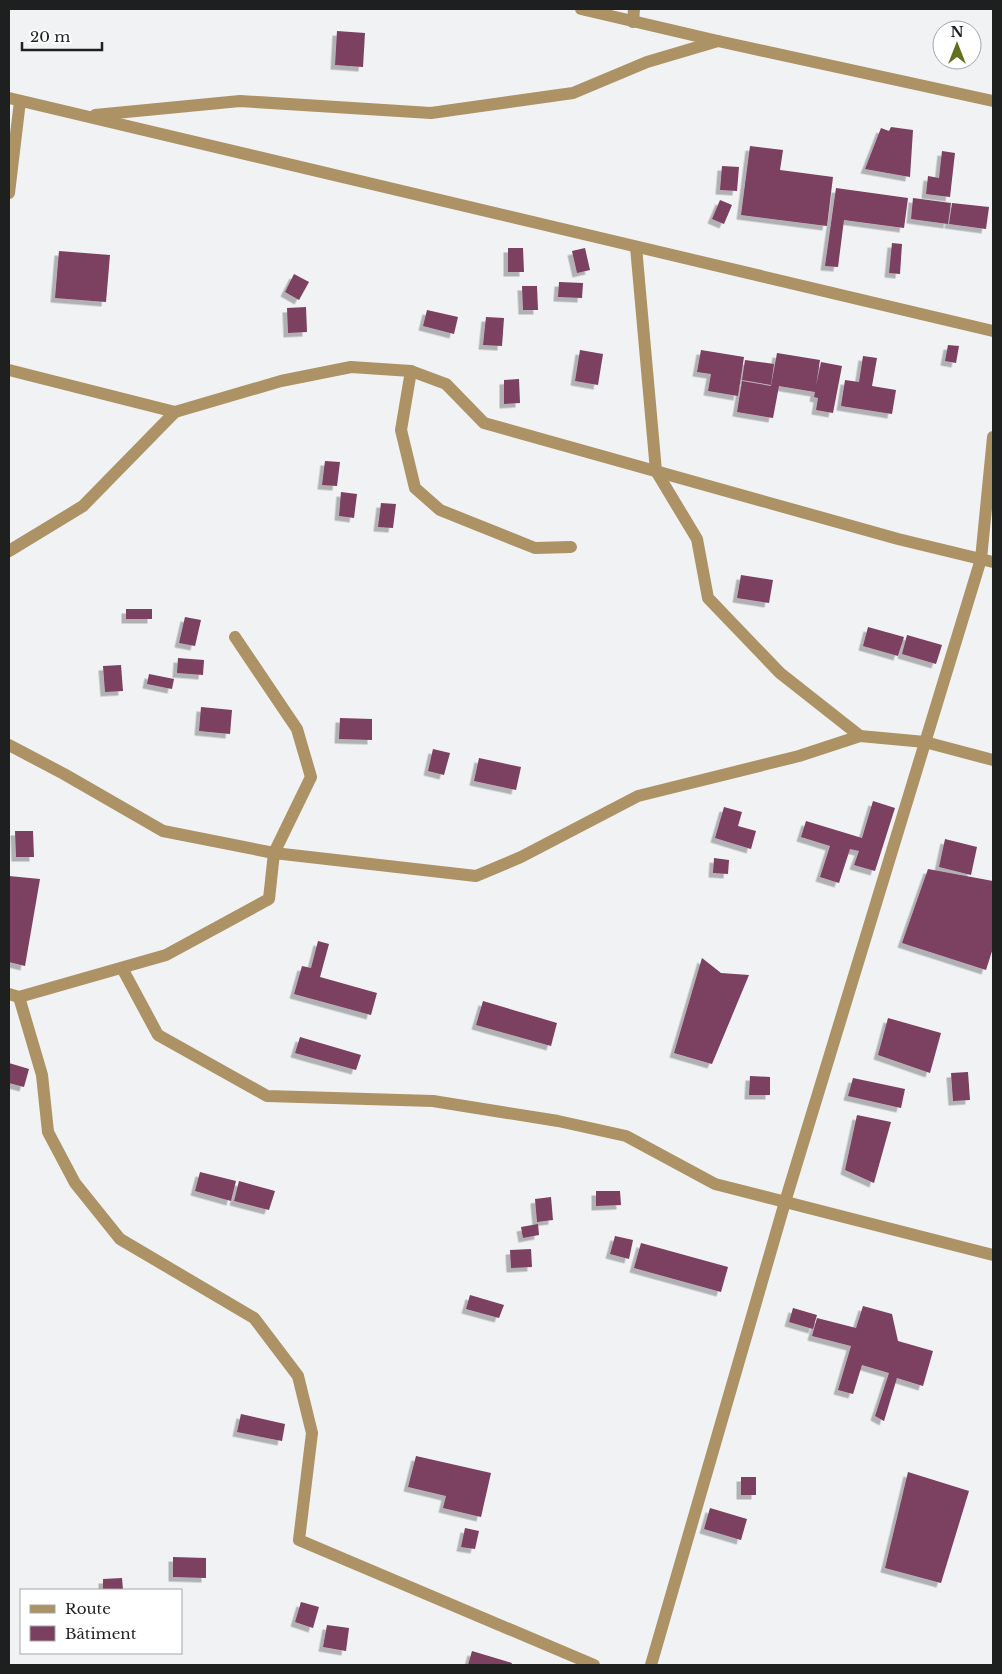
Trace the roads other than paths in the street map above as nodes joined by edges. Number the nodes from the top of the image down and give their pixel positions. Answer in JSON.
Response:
{"nodes":[{"id":1,"x":581,"y":9,"type":"edge"},
{"id":2,"x":634,"y":9,"type":"edge"},
{"id":3,"x":633,"y":22,"type":"junction"},
{"id":4,"x":718,"y":42,"type":"junction"},
{"id":5,"x":14,"y":100,"type":"edge"},
{"id":6,"x":993,"y":101,"type":"edge"},
{"id":7,"x":85,"y":116,"type":"junction"},
{"id":8,"x":9,"y":193,"type":"edge"},
{"id":9,"x":636,"y":246,"type":"junction"},
{"id":10,"x":993,"y":330,"type":"edge"},
{"id":11,"x":9,"y":370,"type":"edge"},
{"id":12,"x":411,"y":371,"type":"junction"},
{"id":13,"x":175,"y":412,"type":"junction"},
{"id":14,"x":993,"y":437,"type":"edge"},
{"id":15,"x":656,"y":471,"type":"junction"},
{"id":16,"x":571,"y":547,"type":"dead end"},
{"id":17,"x":9,"y":551,"type":"edge"},
{"id":18,"x":987,"y":560,"type":"edge"},
{"id":19,"x":235,"y":637,"type":"dead end"},
{"id":20,"x":860,"y":736,"type":"junction"},
{"id":21,"x":925,"y":742,"type":"junction"},
{"id":22,"x":9,"y":745,"type":"edge"},
{"id":23,"x":993,"y":760,"type":"edge"},
{"id":24,"x":274,"y":853,"type":"junction"},
{"id":25,"x":122,"y":968,"type":"junction"},
{"id":26,"x":14,"y":995,"type":"edge"},
{"id":27,"x":785,"y":1202,"type":"junction"},
{"id":28,"x":993,"y":1256,"type":"edge"},
{"id":29,"x":594,"y":1665,"type":"edge"},
{"id":30,"x":651,"y":1665,"type":"edge"}],
"edges":[{"from":1,"to":3,"type":"street"},
{"from":2,"to":3,"type":"street"},
{"from":3,"to":4,"type":"street"},
{"from":4,"to":6,"type":"street"},
{"from":4,"to":7,"type":"street"},
{"from":5,"to":7,"type":"street"},
{"from":5,"to":8,"type":"street"},
{"from":7,"to":9,"type":"street"},
{"from":9,"to":10,"type":"street"},
{"from":9,"to":15,"type":"street"},
{"from":11,"to":13,"type":"street"},
{"from":12,"to":13,"type":"street"},
{"from":12,"to":15,"type":"street"},
{"from":12,"to":16,"type":"street"},
{"from":13,"to":17,"type":"street"},
{"from":14,"to":18,"type":"street"},
{"from":15,"to":18,"type":"street"},
{"from":15,"to":20,"type":"street"},
{"from":18,"to":21,"type":"street"},
{"from":19,"to":24,"type":"street"},
{"from":20,"to":21,"type":"street"},
{"from":20,"to":24,"type":"street"},
{"from":21,"to":23,"type":"street"},
{"from":21,"to":27,"type":"street"},
{"from":22,"to":24,"type":"street"},
{"from":24,"to":25,"type":"street"},
{"from":25,"to":26,"type":"street"},
{"from":25,"to":27,"type":"street"},
{"from":26,"to":29,"type":"street"},
{"from":27,"to":28,"type":"street"},
{"from":27,"to":30,"type":"street"}]}
